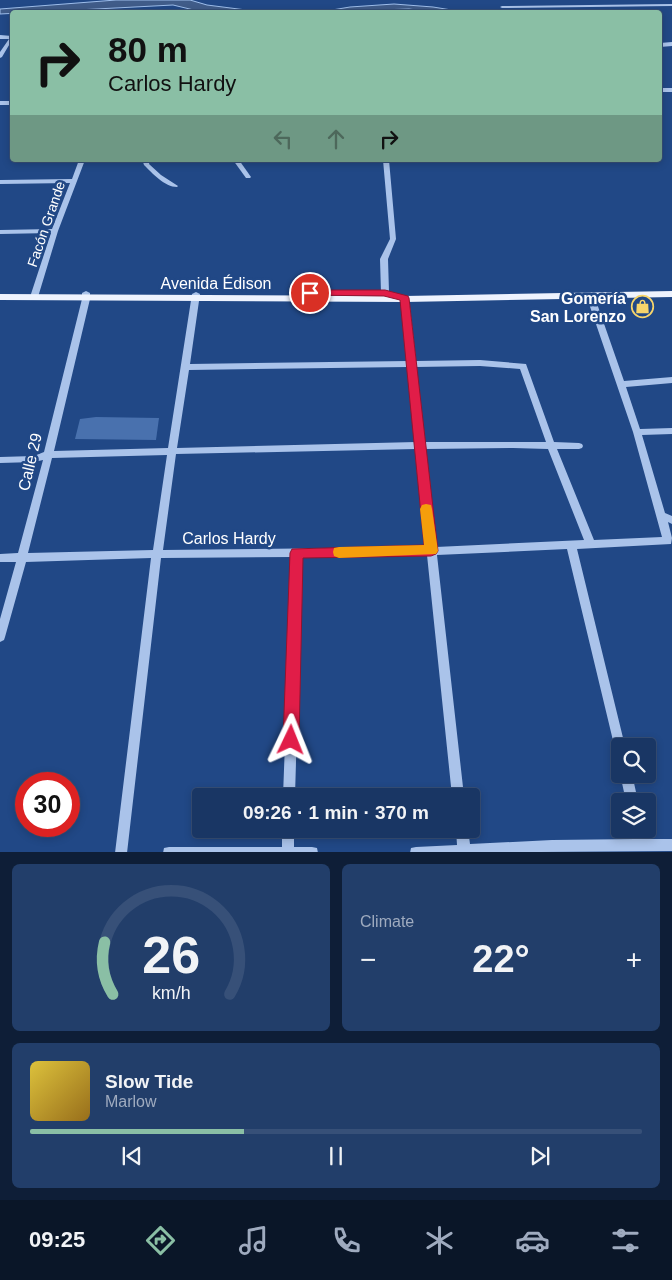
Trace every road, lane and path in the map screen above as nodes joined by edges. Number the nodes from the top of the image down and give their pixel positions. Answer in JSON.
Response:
{"nodes":[{"id":1,"x":570,"y":0,"type":"edge"},
{"id":2,"x":573,"y":6,"type":"junction"},
{"id":3,"x":672,"y":6,"type":"edge"},
{"id":4,"x":502,"y":7,"type":"dead end"},
{"id":5,"x":10,"y":40,"type":"edge"},
{"id":6,"x":0,"y":56,"type":"edge"},
{"id":7,"x":81,"y":162,"type":"edge"},
{"id":8,"x":146,"y":162,"type":"edge"},
{"id":9,"x":237,"y":162,"type":"edge"},
{"id":10,"x":386,"y":162,"type":"edge"},
{"id":11,"x":248,"y":177,"type":"dead end"},
{"id":12,"x":74,"y":181,"type":"junction"},
{"id":13,"x":0,"y":182,"type":"edge"},
{"id":14,"x":175,"y":186,"type":"dead end"},
{"id":15,"x":55,"y":231,"type":"junction"},
{"id":16,"x":0,"y":232,"type":"edge"},
{"id":17,"x":672,"y":290,"type":"edge"},
{"id":18,"x":0,"y":292,"type":"edge"},
{"id":19,"x":385,"y":293,"type":"junction"},
{"id":20,"x":672,"y":294,"type":"edge"},
{"id":21,"x":35,"y":295,"type":"junction"},
{"id":22,"x":86,"y":296,"type":"junction"},
{"id":23,"x":590,"y":296,"type":"junction"},
{"id":24,"x":196,"y":297,"type":"junction"},
{"id":25,"x":0,"y":298,"type":"edge"},
{"id":26,"x":404,"y":298,"type":"junction"},
{"id":27,"x":410,"y":365,"type":"junction"},
{"id":28,"x":186,"y":367,"type":"junction"},
{"id":29,"x":672,"y":380,"type":"edge"},
{"id":30,"x":620,"y":384,"type":"junction"},
{"id":31,"x":672,"y":430,"type":"edge"},
{"id":32,"x":636,"y":432,"type":"junction"},
{"id":33,"x":419,"y":446,"type":"junction"},
{"id":34,"x":551,"y":446,"type":"junction"},
{"id":35,"x":579,"y":446,"type":"dead end"},
{"id":36,"x":173,"y":451,"type":"junction"},
{"id":37,"x":47,"y":455,"type":"junction"},
{"id":38,"x":0,"y":460,"type":"edge"},
{"id":39,"x":661,"y":516,"type":"junction"},
{"id":40,"x":672,"y":520,"type":"edge"},
{"id":41,"x":590,"y":543,"type":"junction"},
{"id":42,"x":571,"y":544,"type":"junction"},
{"id":43,"x":431,"y":551,"type":"junction"},
{"id":44,"x":297,"y":553,"type":"junction"},
{"id":45,"x":157,"y":554,"type":"junction"},
{"id":46,"x":0,"y":558,"type":"edge"},
{"id":47,"x":24,"y":558,"type":"junction"},
{"id":48,"x":0,"y":637,"type":"edge"},
{"id":49,"x":617,"y":738,"type":"edge"},
{"id":50,"x":289,"y":788,"type":"edge"},
{"id":51,"x":457,"y":788,"type":"edge"},
{"id":52,"x":288,"y":838,"type":"edge"},
{"id":53,"x":463,"y":838,"type":"edge"},
{"id":54,"x":641,"y":838,"type":"edge"},
{"id":55,"x":643,"y":845,"type":"junction"},
{"id":56,"x":672,"y":845,"type":"edge"},
{"id":57,"x":288,"y":851,"type":"edge"},
{"id":58,"x":464,"y":851,"type":"edge"},
{"id":59,"x":121,"y":852,"type":"edge"},
{"id":60,"x":169,"y":852,"type":"edge"},
{"id":61,"x":312,"y":852,"type":"edge"},
{"id":62,"x":416,"y":852,"type":"edge"}],
"edges":[{"from":1,"to":2,"type":"street"},
{"from":2,"to":3,"type":"street"},
{"from":2,"to":4,"type":"street"},
{"from":5,"to":6,"type":"street"},
{"from":7,"to":12,"type":"street","name":"Facón Grande"},
{"from":8,"to":14,"type":"street"},
{"from":9,"to":11,"type":"street"},
{"from":10,"to":19,"type":"street"},
{"from":12,"to":13,"type":"street"},
{"from":12,"to":15,"type":"street","name":"Facón Grande"},
{"from":15,"to":16,"type":"street"},
{"from":15,"to":21,"type":"street","name":"Facón Grande"},
{"from":17,"to":19,"type":"main road","name":"Avenida Édison"},
{"from":18,"to":21,"type":"main road","name":"Avenida Édison"},
{"from":19,"to":24,"type":"main road","name":"Avenida Édison"},
{"from":19,"to":26,"type":"street"},
{"from":20,"to":23,"type":"main road","name":"Avenida Édison"},
{"from":21,"to":22,"type":"main road","name":"Avenida Édison"},
{"from":21,"to":25,"type":"main road","name":"Avenida Édison"},
{"from":22,"to":24,"type":"main road","name":"Avenida Édison"},
{"from":22,"to":37,"type":"street","name":"Calle 29"},
{"from":23,"to":26,"type":"main road","name":"Avenida Édison"},
{"from":23,"to":30,"type":"street"},
{"from":24,"to":26,"type":"main road","name":"Avenida Édison"},
{"from":24,"to":28,"type":"street"},
{"from":26,"to":27,"type":"street"},
{"from":27,"to":28,"type":"street"},
{"from":27,"to":33,"type":"street"},
{"from":27,"to":34,"type":"street"},
{"from":28,"to":36,"type":"street"},
{"from":29,"to":30,"type":"street"},
{"from":30,"to":32,"type":"street"},
{"from":31,"to":32,"type":"street"},
{"from":32,"to":39,"type":"street"},
{"from":33,"to":34,"type":"street"},
{"from":33,"to":36,"type":"street"},
{"from":33,"to":43,"type":"street"},
{"from":34,"to":35,"type":"street"},
{"from":34,"to":41,"type":"street"},
{"from":36,"to":37,"type":"street"},
{"from":36,"to":45,"type":"street"},
{"from":37,"to":38,"type":"street"},
{"from":37,"to":47,"type":"street","name":"Calle 29"},
{"from":39,"to":40,"type":"street"},
{"from":39,"to":41,"type":"street","name":"Carlos Hardy"},
{"from":41,"to":42,"type":"street","name":"Carlos Hardy"},
{"from":42,"to":43,"type":"street","name":"Carlos Hardy"},
{"from":42,"to":49,"type":"street"},
{"from":43,"to":44,"type":"street","name":"Carlos Hardy"},
{"from":43,"to":51,"type":"street"},
{"from":44,"to":45,"type":"street","name":"Carlos Hardy"},
{"from":44,"to":50,"type":"street"},
{"from":45,"to":47,"type":"street","name":"Carlos Hardy"},
{"from":45,"to":59,"type":"street"},
{"from":46,"to":47,"type":"street","name":"Carlos Hardy"},
{"from":47,"to":48,"type":"street","name":"Calle 29"},
{"from":52,"to":57,"type":"street"},
{"from":53,"to":58,"type":"street"},
{"from":54,"to":55,"type":"street"},
{"from":55,"to":56,"type":"street"},
{"from":55,"to":58,"type":"street"},
{"from":57,"to":60,"type":"street"},
{"from":57,"to":61,"type":"street"},
{"from":58,"to":62,"type":"street"}]}
